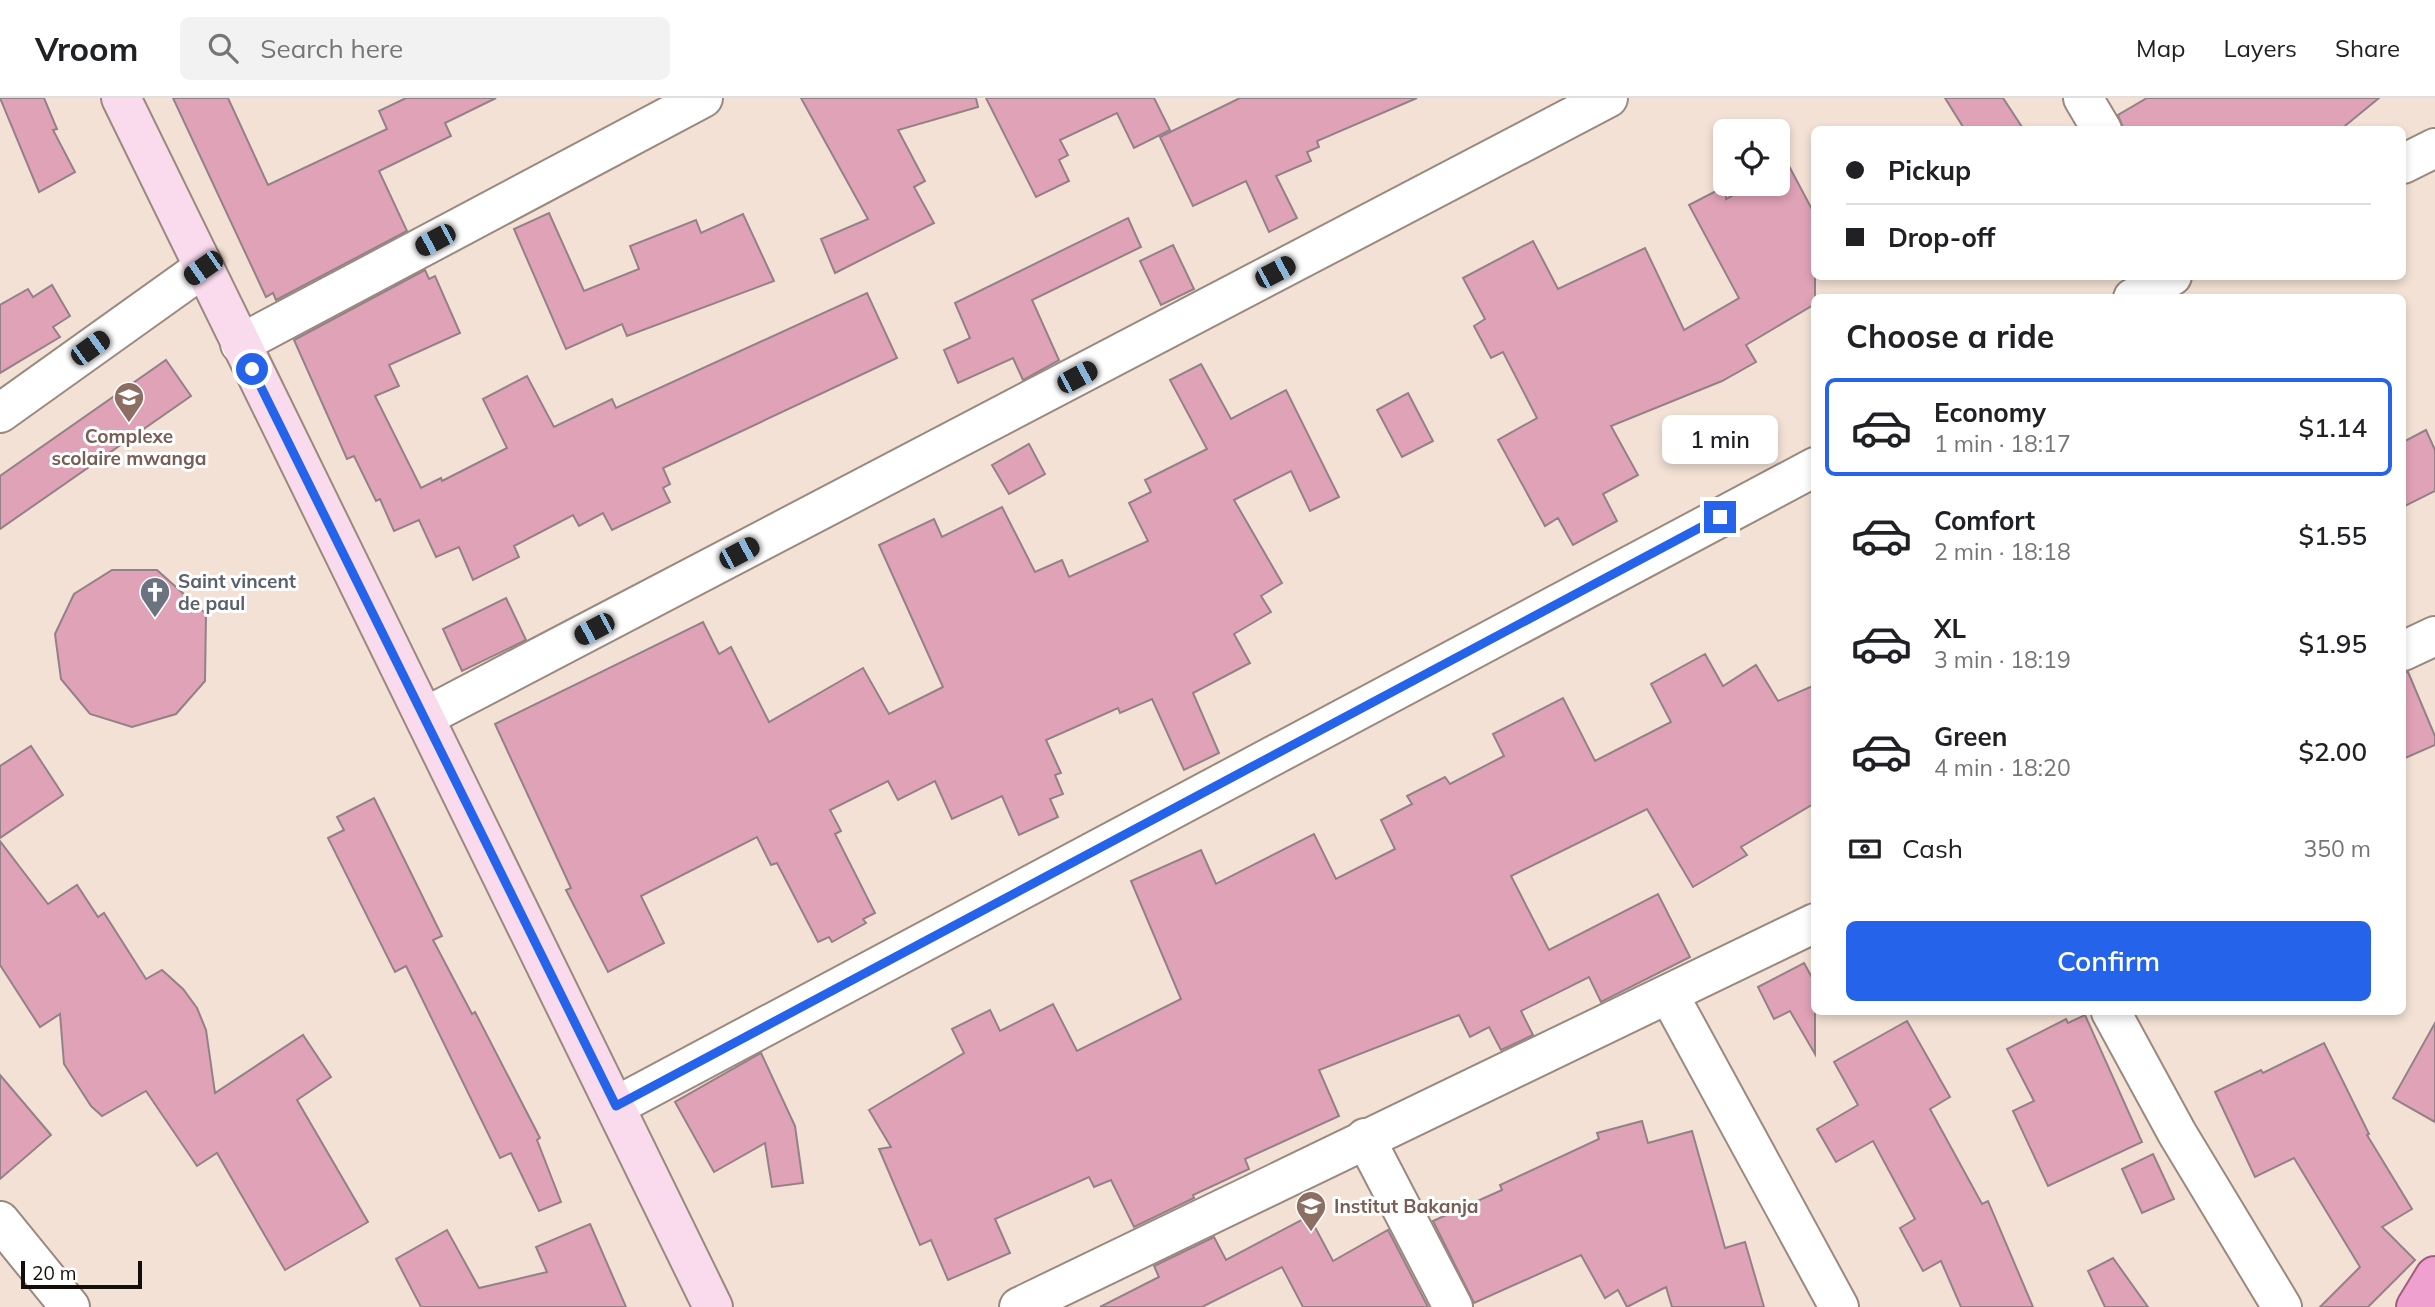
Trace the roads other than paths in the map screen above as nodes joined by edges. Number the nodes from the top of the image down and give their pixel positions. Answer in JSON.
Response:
{"nodes":[{"id":1,"x":121,"y":98,"type":"edge"},
{"id":2,"x":703,"y":98,"type":"edge"},
{"id":3,"x":1608,"y":98,"type":"edge"},
{"id":4,"x":2083,"y":98,"type":"edge"},
{"id":5,"x":2100,"y":126,"type":"edge"},
{"id":6,"x":2435,"y":148,"type":"edge"},
{"id":7,"x":2406,"y":162,"type":"edge"},
{"id":8,"x":203,"y":268,"type":"junction"},
{"id":9,"x":2165,"y":280,"type":"edge"},
{"id":10,"x":2140,"y":294,"type":"edge"},
{"id":11,"x":240,"y":344,"type":"junction"},
{"id":12,"x":0,"y":413,"type":"edge"},
{"id":13,"x":1811,"y":469,"type":"edge"},
{"id":14,"x":2435,"y":636,"type":"edge"},
{"id":15,"x":2406,"y":650,"type":"edge"},
{"id":16,"x":425,"y":717,"type":"junction"},
{"id":17,"x":1811,"y":925,"type":"edge"},
{"id":18,"x":1669,"y":995,"type":"junction"},
{"id":19,"x":2113,"y":1015,"type":"edge"},
{"id":20,"x":616,"y":1106,"type":"junction"},
{"id":21,"x":1365,"y":1138,"type":"junction"},
{"id":22,"x":0,"y":1221,"type":"edge"},
{"id":23,"x":2435,"y":1276,"type":"edge"},
{"id":24,"x":71,"y":1307,"type":"edge"},
{"id":25,"x":713,"y":1307,"type":"edge"},
{"id":26,"x":1019,"y":1307,"type":"edge"},
{"id":27,"x":1452,"y":1307,"type":"edge"},
{"id":28,"x":1839,"y":1307,"type":"edge"},
{"id":29,"x":2282,"y":1307,"type":"edge"},
{"id":30,"x":2416,"y":1307,"type":"edge"}],
"edges":[{"from":1,"to":8,"type":"main road"},
{"from":2,"to":11,"type":"street"},
{"from":3,"to":16,"type":"street"},
{"from":4,"to":5,"type":"street"},
{"from":6,"to":7,"type":"street"},
{"from":8,"to":11,"type":"main road"},
{"from":8,"to":12,"type":"street"},
{"from":9,"to":10,"type":"street"},
{"from":11,"to":16,"type":"main road"},
{"from":13,"to":20,"type":"street"},
{"from":14,"to":15,"type":"street"},
{"from":16,"to":20,"type":"main road"},
{"from":17,"to":18,"type":"street"},
{"from":18,"to":21,"type":"street"},
{"from":18,"to":28,"type":"street"},
{"from":19,"to":29,"type":"street"},
{"from":20,"to":25,"type":"main road"},
{"from":21,"to":26,"type":"street"},
{"from":21,"to":27,"type":"street"},
{"from":22,"to":24,"type":"street"},
{"from":23,"to":30,"type":"highway"}]}
